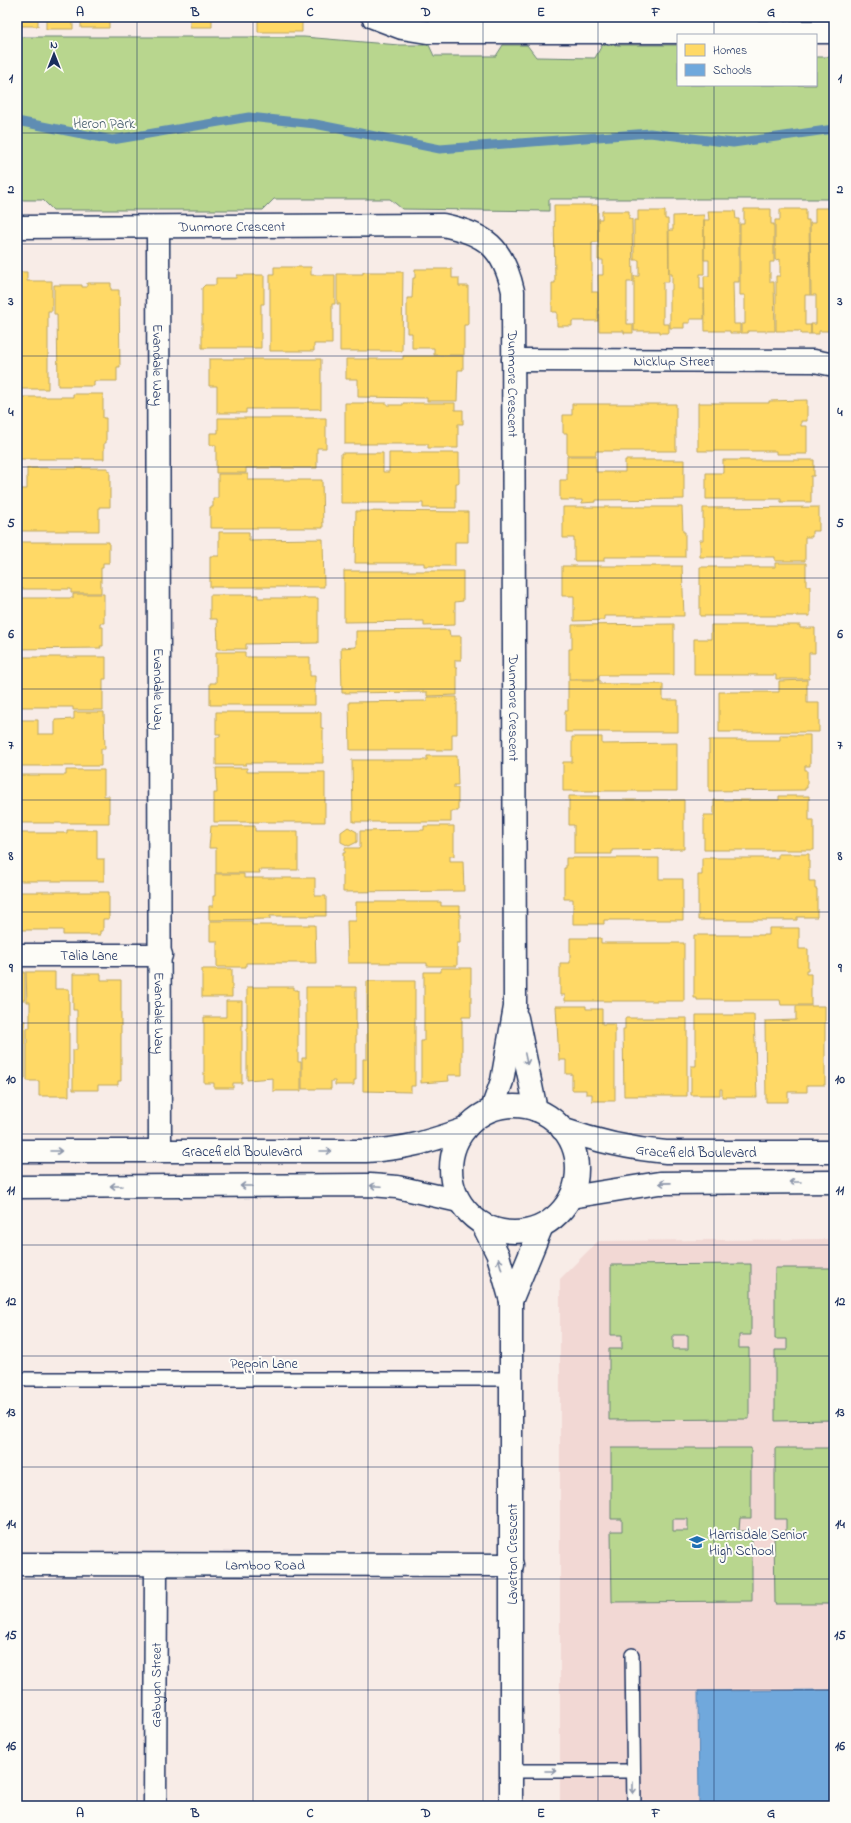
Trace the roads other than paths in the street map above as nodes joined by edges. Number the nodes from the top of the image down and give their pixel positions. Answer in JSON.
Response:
{"nodes":[{"id":1,"x":372,"y":17,"type":"edge"},
{"id":2,"x":697,"y":25,"type":"edge"},
{"id":3,"x":834,"y":32,"type":"edge"},
{"id":4,"x":17,"y":226,"type":"edge"},
{"id":5,"x":158,"y":226,"type":"junction"},
{"id":6,"x":513,"y":360,"type":"junction"},
{"id":7,"x":834,"y":365,"type":"edge"},
{"id":8,"x":161,"y":955,"type":"junction"},
{"id":9,"x":17,"y":956,"type":"edge"},
{"id":10,"x":515,"y":1007,"type":"junction"},
{"id":11,"x":492,"y":1109,"type":"junction"},
{"id":12,"x":536,"y":1110,"type":"junction"},
{"id":13,"x":562,"y":1129,"type":"junction"},
{"id":14,"x":465,"y":1130,"type":"junction"},
{"id":15,"x":17,"y":1151,"type":"edge"},
{"id":16,"x":160,"y":1151,"type":"junction"},
{"id":17,"x":834,"y":1152,"type":"edge"},
{"id":18,"x":834,"y":1182,"type":"edge"},
{"id":19,"x":17,"y":1187,"type":"edge"},
{"id":20,"x":571,"y":1197,"type":"junction"},
{"id":21,"x":459,"y":1201,"type":"junction"},
{"id":22,"x":483,"y":1225,"type":"junction"},
{"id":23,"x":542,"y":1226,"type":"junction"},
{"id":24,"x":511,"y":1301,"type":"junction"},
{"id":25,"x":17,"y":1379,"type":"edge"},
{"id":26,"x":512,"y":1379,"type":"junction"},
{"id":27,"x":17,"y":1564,"type":"edge"},
{"id":28,"x":156,"y":1565,"type":"junction"},
{"id":29,"x":512,"y":1565,"type":"junction"},
{"id":30,"x":632,"y":1655,"type":"dead end"},
{"id":31,"x":512,"y":1771,"type":"junction"},
{"id":32,"x":633,"y":1771,"type":"junction"},
{"id":33,"x":155,"y":1806,"type":"edge"},
{"id":34,"x":511,"y":1806,"type":"edge"},
{"id":35,"x":634,"y":1806,"type":"edge"}],
"edges":[{"from":1,"to":2,"type":"street"},
{"from":2,"to":3,"type":"street"},
{"from":4,"to":5,"type":"street","name":"Dunmore Crescent"},
{"from":5,"to":6,"type":"street","name":"Dunmore Crescent"},
{"from":5,"to":8,"type":"street","name":"Evandale Way"},
{"from":6,"to":7,"type":"street","name":"Nicklup Street"},
{"from":6,"to":10,"type":"street","name":"Dunmore Crescent"},
{"from":8,"to":9,"type":"street","name":"Talia Lane"},
{"from":8,"to":16,"type":"street","name":"Evandale Way"},
{"from":10,"to":11,"type":"street","name":"Dunmore Crescent"},
{"from":10,"to":12,"type":"street","name":"Dunmore Crescent","one_way":true},
{"from":11,"to":12,"type":"street"},
{"from":11,"to":14,"type":"street"},
{"from":12,"to":13,"type":"street"},
{"from":13,"to":17,"type":"street","name":"Gracefield Boulevard"},
{"from":13,"to":20,"type":"street"},
{"from":16,"to":14,"type":"street","name":"Gracefield Boulevard","one_way":true},
{"from":14,"to":21,"type":"street"},
{"from":15,"to":16,"type":"street","name":"Gracefield Boulevard","one_way":true},
{"from":18,"to":20,"type":"street","one_way":true},
{"from":21,"to":19,"type":"street","one_way":true},
{"from":20,"to":23,"type":"street"},
{"from":21,"to":22,"type":"street"},
{"from":22,"to":23,"type":"street"},
{"from":24,"to":22,"type":"street","name":"Laverton Crescent","one_way":true},
{"from":23,"to":24,"type":"street","name":"Laverton Crescent"},
{"from":24,"to":26,"type":"street","name":"Laverton Crescent"},
{"from":25,"to":26,"type":"lane","name":"Peppin Lane"},
{"from":26,"to":29,"type":"street","name":"Laverton Crescent"},
{"from":27,"to":28,"type":"street","name":"Lamboo Road"},
{"from":28,"to":29,"type":"street","name":"Lamboo Road"},
{"from":28,"to":33,"type":"street","name":"Gabyon Street"},
{"from":29,"to":31,"type":"street","name":"Laverton Crescent"},
{"from":30,"to":32,"type":"lane"},
{"from":31,"to":32,"type":"lane","one_way":true},
{"from":31,"to":34,"type":"street","name":"Laverton Crescent"},
{"from":32,"to":35,"type":"lane","one_way":true}]}
